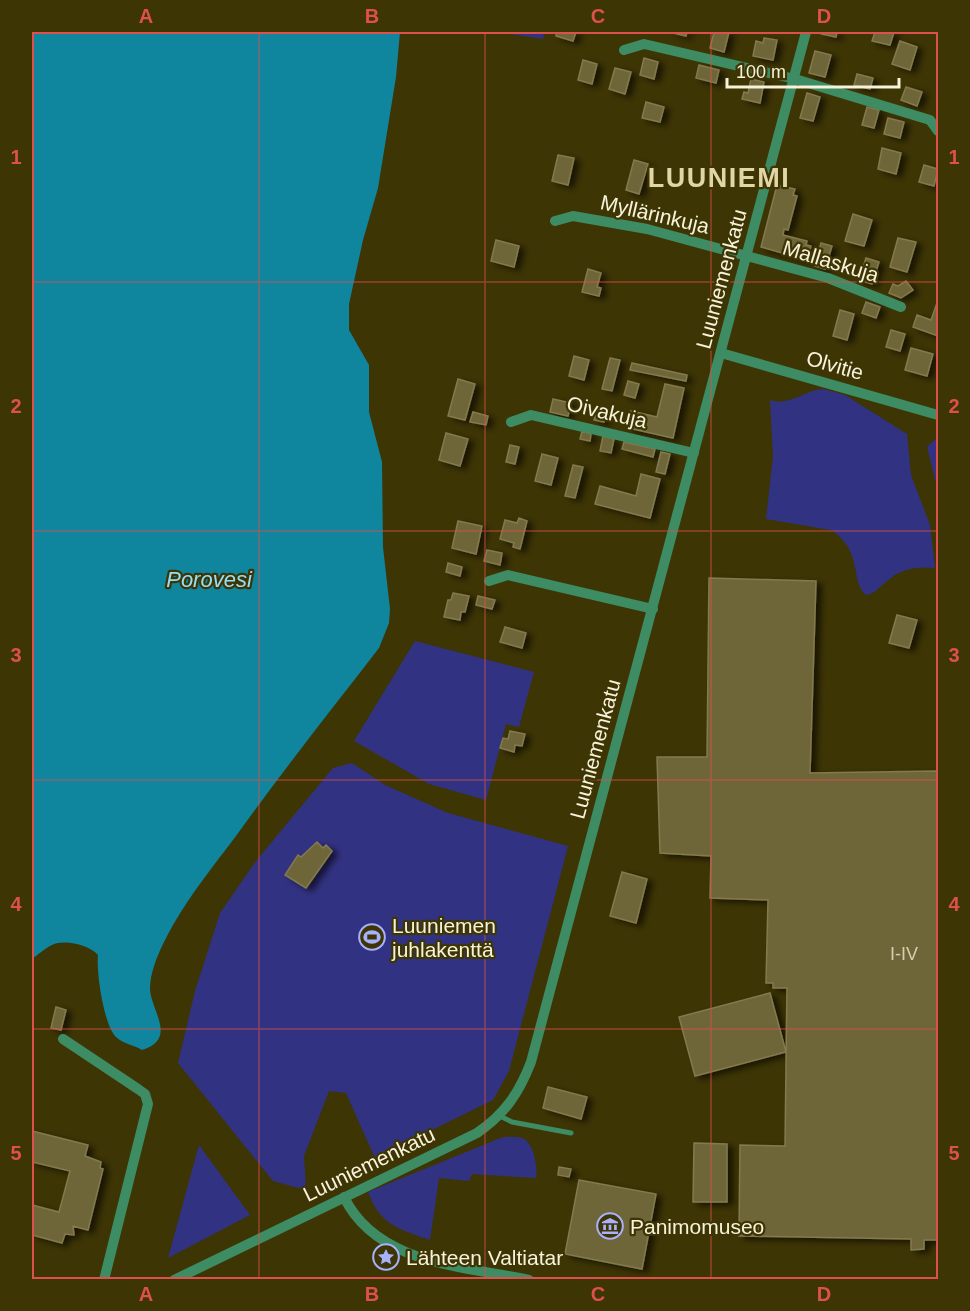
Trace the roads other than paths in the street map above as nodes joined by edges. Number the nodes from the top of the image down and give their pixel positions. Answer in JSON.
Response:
{"nodes":[{"id":1,"x":806,"y":32,"type":"edge"},
{"id":2,"x":624,"y":50,"type":"dead end"},
{"id":3,"x":795,"y":78,"type":"junction"},
{"id":4,"x":939,"y":131,"type":"edge"},
{"id":5,"x":555,"y":220,"type":"dead end"},
{"id":6,"x":747,"y":256,"type":"junction"},
{"id":7,"x":902,"y":307,"type":"dead end"},
{"id":8,"x":721,"y":353,"type":"junction"},
{"id":9,"x":939,"y":415,"type":"edge"},
{"id":10,"x":511,"y":422,"type":"dead end"},
{"id":11,"x":694,"y":453,"type":"junction"},
{"id":12,"x":489,"y":581,"type":"dead end"},
{"id":13,"x":653,"y":609,"type":"junction"},
{"id":14,"x":63,"y":1039,"type":"dead end"},
{"id":15,"x":500,"y":1116,"type":"junction"},
{"id":16,"x":571,"y":1132,"type":"dead end"},
{"id":17,"x":344,"y":1197,"type":"junction"},
{"id":18,"x":104,"y":1280,"type":"edge"},
{"id":19,"x":174,"y":1280,"type":"edge"},
{"id":20,"x":529,"y":1280,"type":"edge"}],
"edges":[{"from":1,"to":3,"type":"street","name":"Luuniemenkatu"},
{"from":2,"to":3,"type":"street"},
{"from":3,"to":4,"type":"street"},
{"from":3,"to":6,"type":"street","name":"Luuniemenkatu"},
{"from":5,"to":6,"type":"street","name":"Myllärinkuja"},
{"from":6,"to":7,"type":"street","name":"Mallaskuja"},
{"from":6,"to":8,"type":"street","name":"Luuniemenkatu"},
{"from":8,"to":9,"type":"street","name":"Olvitie"},
{"from":8,"to":11,"type":"street","name":"Luuniemenkatu"},
{"from":10,"to":11,"type":"street","name":"Oivakuja"},
{"from":11,"to":13,"type":"street","name":"Luuniemenkatu"},
{"from":12,"to":13,"type":"street"},
{"from":13,"to":15,"type":"street","name":"Luuniemenkatu"},
{"from":14,"to":18,"type":"street"},
{"from":15,"to":16,"type":"lane"},
{"from":15,"to":17,"type":"street","name":"Luuniemenkatu"},
{"from":17,"to":19,"type":"street","name":"Luuniemenkatu"},
{"from":17,"to":20,"type":"street"}]}
